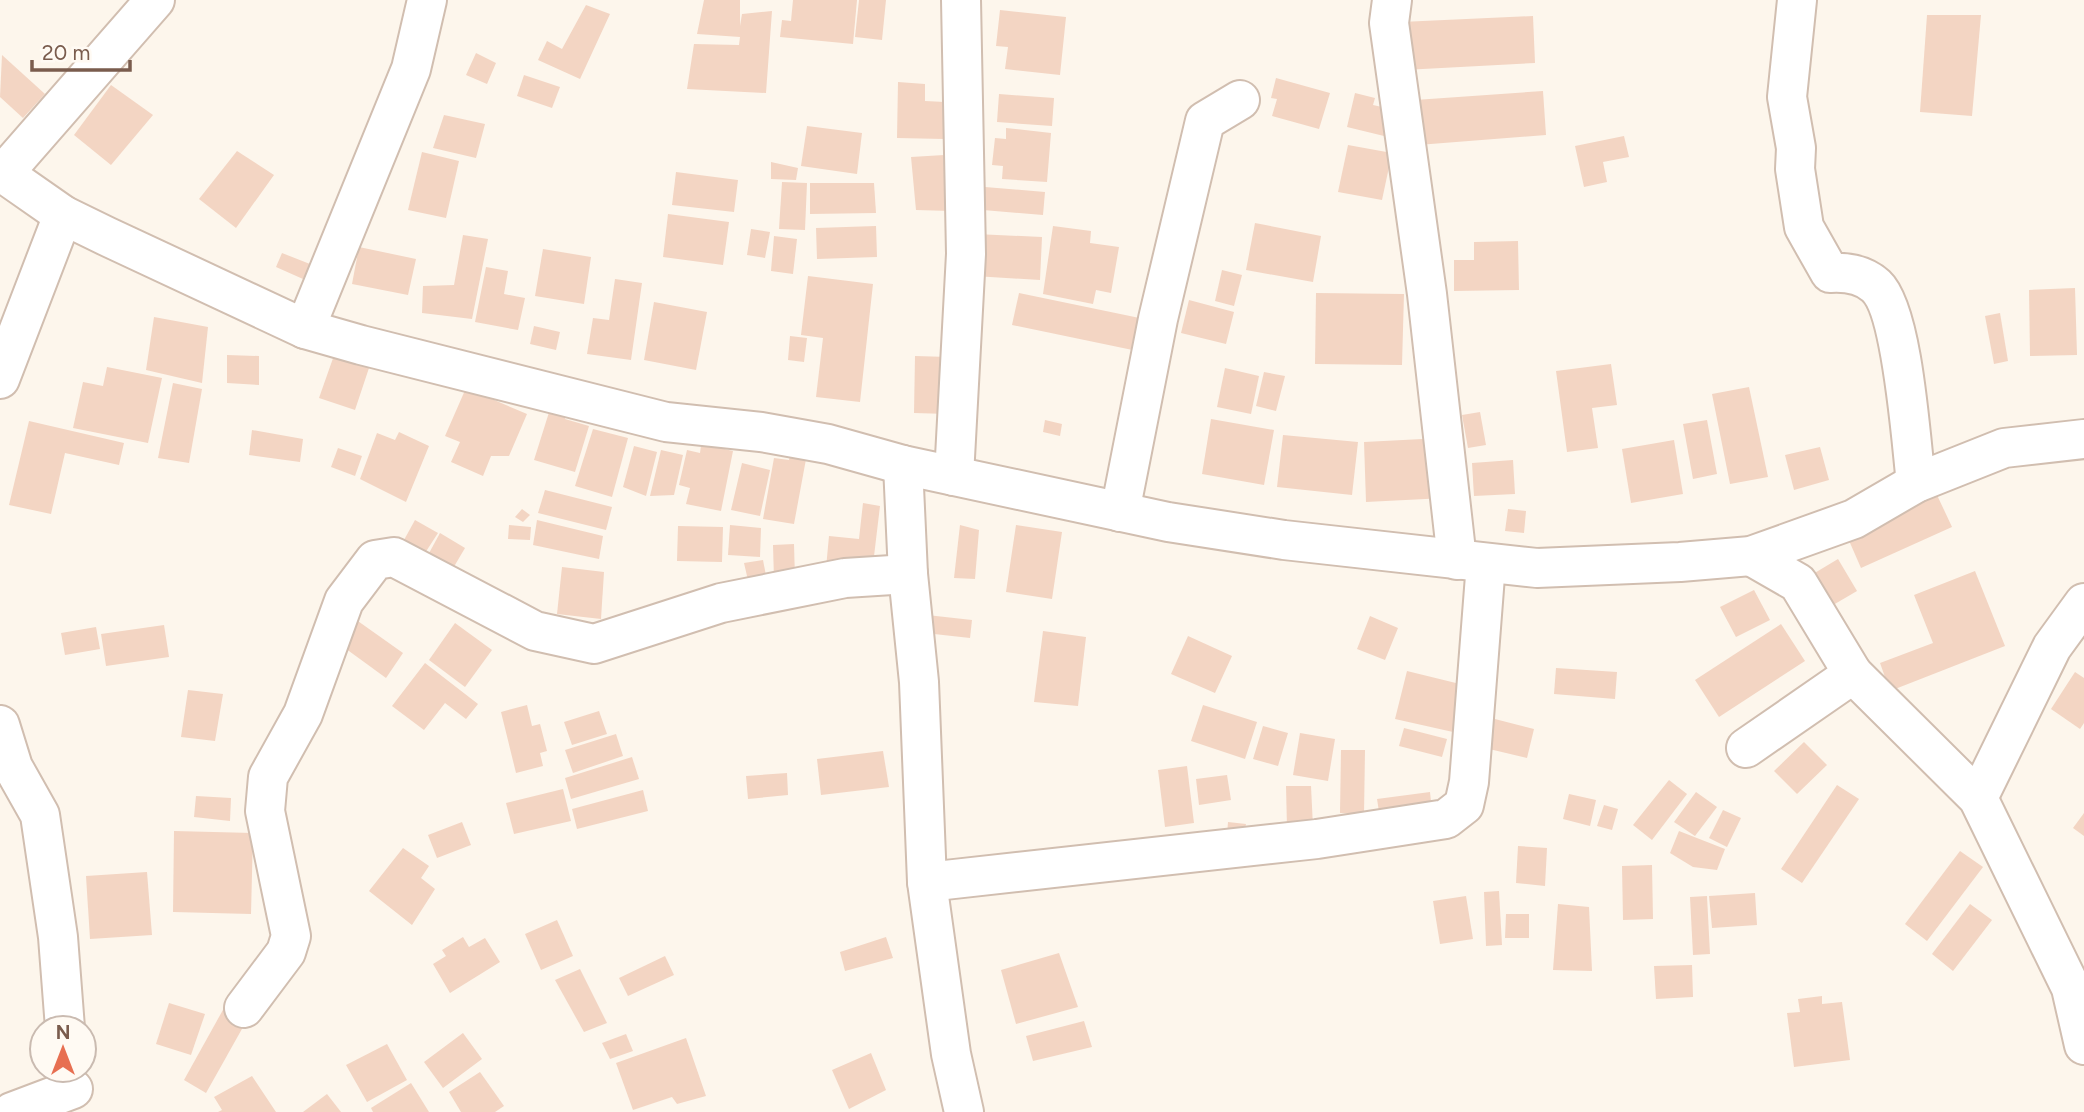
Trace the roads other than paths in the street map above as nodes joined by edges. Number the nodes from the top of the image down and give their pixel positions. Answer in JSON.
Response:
{"nodes":[{"id":1,"x":155,"y":0,"type":"edge"},
{"id":2,"x":427,"y":0,"type":"edge"},
{"id":3,"x":961,"y":0,"type":"edge"},
{"id":4,"x":1392,"y":0,"type":"edge"},
{"id":5,"x":1797,"y":0,"type":"edge"},
{"id":6,"x":1240,"y":100,"type":"dead end"},
{"id":7,"x":2,"y":173,"type":"edge"},
{"id":8,"x":63,"y":215,"type":"junction"},
{"id":9,"x":305,"y":329,"type":"junction"},
{"id":10,"x":0,"y":379,"type":"edge"},
{"id":11,"x":2084,"y":439,"type":"edge"},
{"id":12,"x":902,"y":465,"type":"junction"},
{"id":13,"x":954,"y":475,"type":"junction"},
{"id":14,"x":1916,"y":483,"type":"junction"},
{"id":15,"x":1120,"y":512,"type":"junction"},
{"id":16,"x":1751,"y":556,"type":"junction"},
{"id":17,"x":1471,"y":561,"type":"junction"},
{"id":18,"x":908,"y":574,"type":"junction"},
{"id":19,"x":2084,"y":603,"type":"edge"},
{"id":20,"x":1853,"y":674,"type":"junction"},
{"id":21,"x":0,"y":725,"type":"edge"},
{"id":22,"x":1746,"y":748,"type":"dead end"},
{"id":23,"x":1978,"y":798,"type":"junction"},
{"id":24,"x":927,"y":882,"type":"junction"},
{"id":25,"x":2077,"y":989,"type":"edge"},
{"id":26,"x":244,"y":1008,"type":"dead end"},
{"id":27,"x":64,"y":1014,"type":"edge"},
{"id":28,"x":2084,"y":1045,"type":"edge"},
{"id":29,"x":74,"y":1090,"type":"edge"},
{"id":30,"x":12,"y":1112,"type":"edge"},
{"id":31,"x":964,"y":1112,"type":"edge"}],
"edges":[{"from":1,"to":7,"type":"street"},
{"from":2,"to":9,"type":"street"},
{"from":3,"to":13,"type":"street"},
{"from":4,"to":17,"type":"street"},
{"from":5,"to":14,"type":"street"},
{"from":6,"to":15,"type":"street"},
{"from":7,"to":8,"type":"street"},
{"from":8,"to":9,"type":"street"},
{"from":8,"to":10,"type":"street"},
{"from":9,"to":12,"type":"street"},
{"from":11,"to":14,"type":"street"},
{"from":12,"to":13,"type":"street"},
{"from":12,"to":18,"type":"street"},
{"from":13,"to":15,"type":"street"},
{"from":14,"to":16,"type":"street"},
{"from":15,"to":17,"type":"street"},
{"from":16,"to":17,"type":"street"},
{"from":16,"to":20,"type":"street"},
{"from":17,"to":24,"type":"street"},
{"from":18,"to":24,"type":"street"},
{"from":18,"to":26,"type":"street"},
{"from":19,"to":23,"type":"street"},
{"from":20,"to":22,"type":"street"},
{"from":20,"to":23,"type":"street"},
{"from":21,"to":27,"type":"street"},
{"from":23,"to":25,"type":"street"},
{"from":24,"to":31,"type":"street"},
{"from":25,"to":28,"type":"street"},
{"from":29,"to":30,"type":"street"}]}
